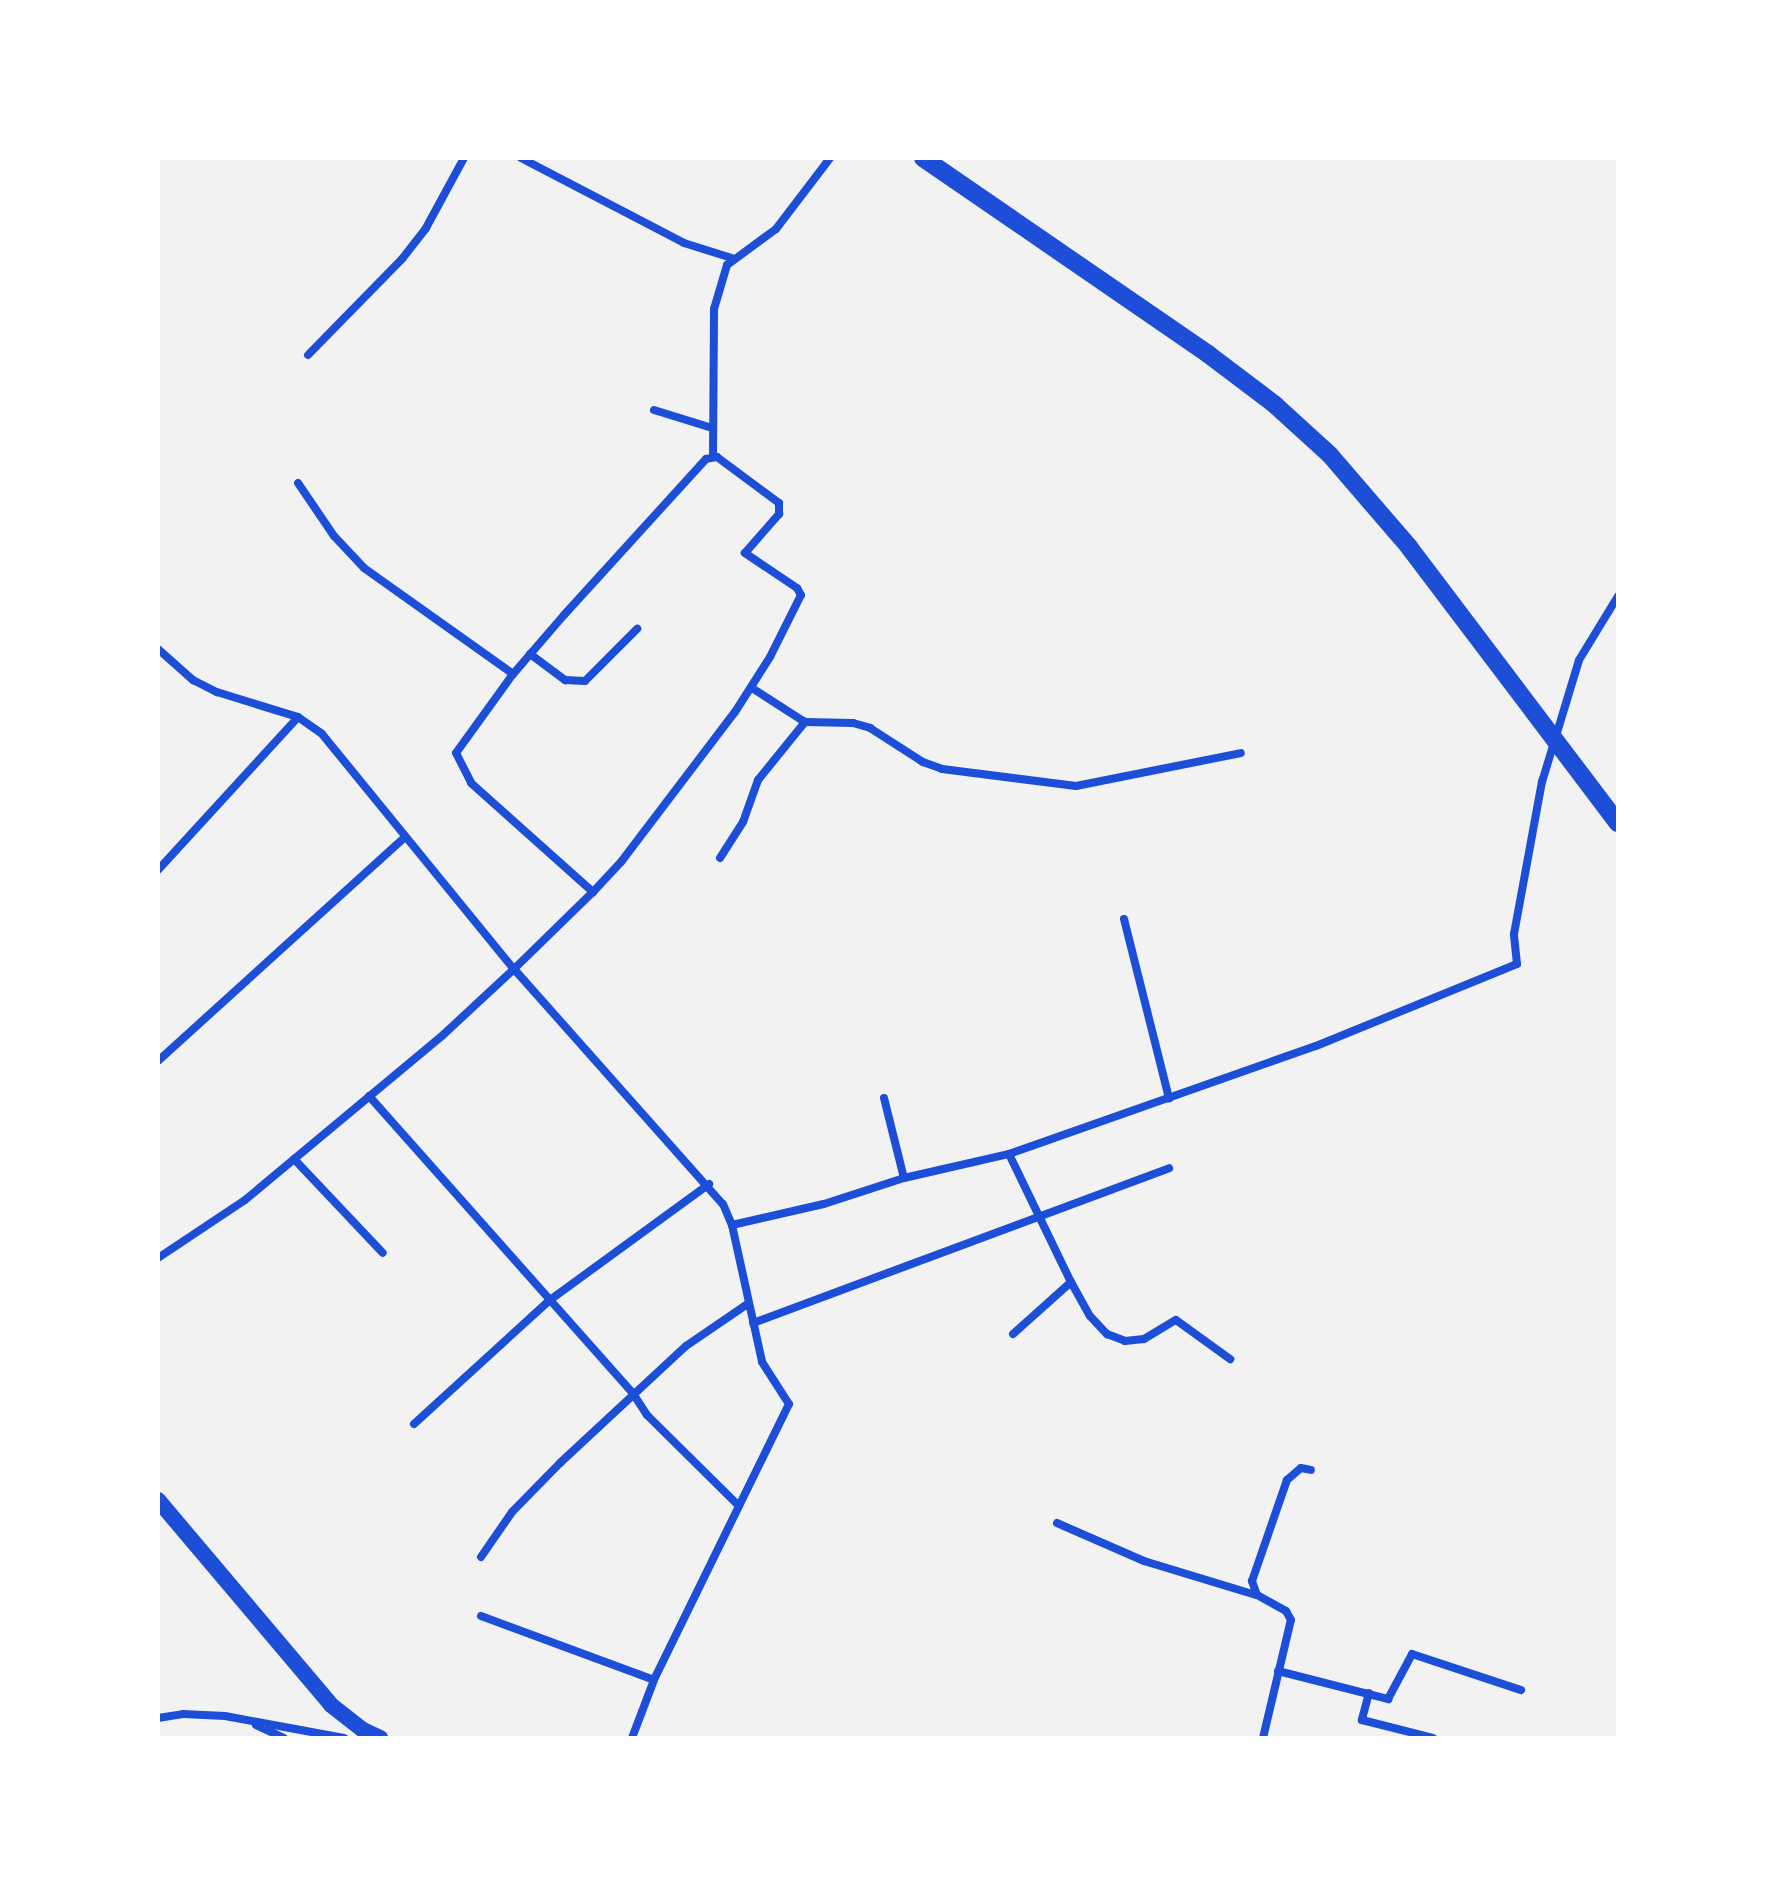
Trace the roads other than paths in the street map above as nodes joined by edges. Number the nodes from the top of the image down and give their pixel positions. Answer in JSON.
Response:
{"nodes":[{"id":1,"x":464,"y":158,"type":"edge"},
{"id":2,"x":521,"y":158,"type":"edge"},
{"id":3,"x":830,"y":158,"type":"edge"},
{"id":4,"x":923,"y":158,"type":"edge"},
{"id":5,"x":732,"y":258,"type":"junction"},
{"id":6,"x":308,"y":355,"type":"dead end"},
{"id":7,"x":654,"y":410,"type":"dead end"},
{"id":8,"x":712,"y":428,"type":"junction"},
{"id":9,"x":713,"y":457,"type":"junction"},
{"id":10,"x":298,"y":483,"type":"dead end"},
{"id":11,"x":1618,"y":596,"type":"edge"},
{"id":12,"x":637,"y":629,"type":"dead end"},
{"id":13,"x":158,"y":649,"type":"edge"},
{"id":14,"x":530,"y":654,"type":"junction"},
{"id":15,"x":513,"y":674,"type":"junction"},
{"id":16,"x":752,"y":688,"type":"junction"},
{"id":17,"x":298,"y":717,"type":"junction"},
{"id":18,"x":805,"y":722,"type":"junction"},
{"id":19,"x":1556,"y":739,"type":"junction"},
{"id":20,"x":1241,"y":753,"type":"dead end"},
{"id":21,"x":1618,"y":823,"type":"edge"},
{"id":22,"x":404,"y":838,"type":"junction"},
{"id":23,"x":720,"y":858,"type":"dead end"},
{"id":24,"x":158,"y":870,"type":"edge"},
{"id":25,"x":593,"y":892,"type":"junction"},
{"id":26,"x":1124,"y":919,"type":"dead end"},
{"id":27,"x":514,"y":969,"type":"junction"},
{"id":28,"x":158,"y":1061,"type":"edge"},
{"id":29,"x":369,"y":1096,"type":"junction"},
{"id":30,"x":884,"y":1098,"type":"dead end"},
{"id":31,"x":1169,"y":1098,"type":"junction"},
{"id":32,"x":1009,"y":1154,"type":"junction"},
{"id":33,"x":294,"y":1159,"type":"junction"},
{"id":34,"x":1169,"y":1168,"type":"dead end"},
{"id":35,"x":904,"y":1178,"type":"junction"},
{"id":36,"x":709,"y":1184,"type":"junction"},
{"id":37,"x":1041,"y":1215,"type":"junction"},
{"id":38,"x":732,"y":1225,"type":"junction"},
{"id":39,"x":383,"y":1253,"type":"dead end"},
{"id":40,"x":158,"y":1258,"type":"edge"},
{"id":41,"x":1071,"y":1282,"type":"junction"},
{"id":42,"x":550,"y":1300,"type":"junction"},
{"id":43,"x":749,"y":1303,"type":"junction"},
{"id":44,"x":753,"y":1323,"type":"junction"},
{"id":45,"x":1013,"y":1334,"type":"dead end"},
{"id":46,"x":1230,"y":1359,"type":"dead end"},
{"id":47,"x":634,"y":1395,"type":"junction"},
{"id":48,"x":414,"y":1424,"type":"dead end"},
{"id":49,"x":1311,"y":1470,"type":"dead end"},
{"id":50,"x":158,"y":1500,"type":"edge"},
{"id":51,"x":739,"y":1506,"type":"junction"},
{"id":52,"x":1057,"y":1523,"type":"dead end"},
{"id":53,"x":481,"y":1557,"type":"dead end"},
{"id":54,"x":1257,"y":1595,"type":"junction"},
{"id":55,"x":481,"y":1616,"type":"dead end"},
{"id":56,"x":1278,"y":1671,"type":"junction"},
{"id":57,"x":654,"y":1680,"type":"junction"},
{"id":58,"x":1521,"y":1690,"type":"dead end"},
{"id":59,"x":1369,"y":1693,"type":"junction"},
{"id":60,"x":158,"y":1718,"type":"edge"},
{"id":61,"x":246,"y":1720,"type":"junction"},
{"id":62,"x":284,"y":1738,"type":"edge"},
{"id":63,"x":344,"y":1738,"type":"edge"},
{"id":64,"x":380,"y":1738,"type":"edge"},
{"id":65,"x":632,"y":1738,"type":"edge"},
{"id":66,"x":1263,"y":1738,"type":"edge"},
{"id":67,"x":1433,"y":1738,"type":"edge"}],
"edges":[{"from":1,"to":6,"type":"street"},
{"from":2,"to":5,"type":"street"},
{"from":3,"to":5,"type":"street"},
{"from":4,"to":19,"type":"main road"},
{"from":5,"to":8,"type":"street"},
{"from":7,"to":8,"type":"street"},
{"from":8,"to":9,"type":"street"},
{"from":9,"to":14,"type":"street"},
{"from":9,"to":16,"type":"street"},
{"from":10,"to":15,"type":"street"},
{"from":11,"to":19,"type":"street"},
{"from":12,"to":14,"type":"street"},
{"from":13,"to":17,"type":"street"},
{"from":14,"to":15,"type":"street"},
{"from":15,"to":25,"type":"street"},
{"from":16,"to":18,"type":"street"},
{"from":16,"to":25,"type":"street"},
{"from":17,"to":22,"type":"street"},
{"from":17,"to":24,"type":"street"},
{"from":18,"to":20,"type":"street"},
{"from":18,"to":23,"type":"street"},
{"from":19,"to":21,"type":"main road"},
{"from":19,"to":31,"type":"street"},
{"from":22,"to":27,"type":"street"},
{"from":22,"to":28,"type":"street"},
{"from":25,"to":27,"type":"street"},
{"from":26,"to":31,"type":"street"},
{"from":27,"to":29,"type":"street"},
{"from":27,"to":36,"type":"street"},
{"from":29,"to":33,"type":"street"},
{"from":29,"to":42,"type":"street"},
{"from":30,"to":35,"type":"street"},
{"from":31,"to":32,"type":"street"},
{"from":32,"to":35,"type":"street"},
{"from":32,"to":37,"type":"street"},
{"from":33,"to":39,"type":"street"},
{"from":33,"to":40,"type":"street"},
{"from":34,"to":37,"type":"street"},
{"from":35,"to":38,"type":"street"},
{"from":36,"to":38,"type":"street"},
{"from":36,"to":42,"type":"street"},
{"from":37,"to":41,"type":"street"},
{"from":37,"to":44,"type":"street"},
{"from":38,"to":43,"type":"street"},
{"from":41,"to":45,"type":"street"},
{"from":41,"to":46,"type":"street"},
{"from":42,"to":47,"type":"street"},
{"from":42,"to":48,"type":"street"},
{"from":43,"to":44,"type":"street"},
{"from":43,"to":47,"type":"street"},
{"from":44,"to":51,"type":"street"},
{"from":47,"to":51,"type":"street"},
{"from":47,"to":53,"type":"street"},
{"from":49,"to":54,"type":"street"},
{"from":50,"to":64,"type":"main road"},
{"from":51,"to":57,"type":"street"},
{"from":52,"to":54,"type":"street"},
{"from":54,"to":56,"type":"street"},
{"from":55,"to":57,"type":"street"},
{"from":56,"to":59,"type":"street"},
{"from":56,"to":66,"type":"street"},
{"from":57,"to":65,"type":"street"},
{"from":58,"to":59,"type":"street"},
{"from":59,"to":67,"type":"street"},
{"from":60,"to":61,"type":"street"},
{"from":61,"to":62,"type":"street"},
{"from":61,"to":63,"type":"street"}]}
